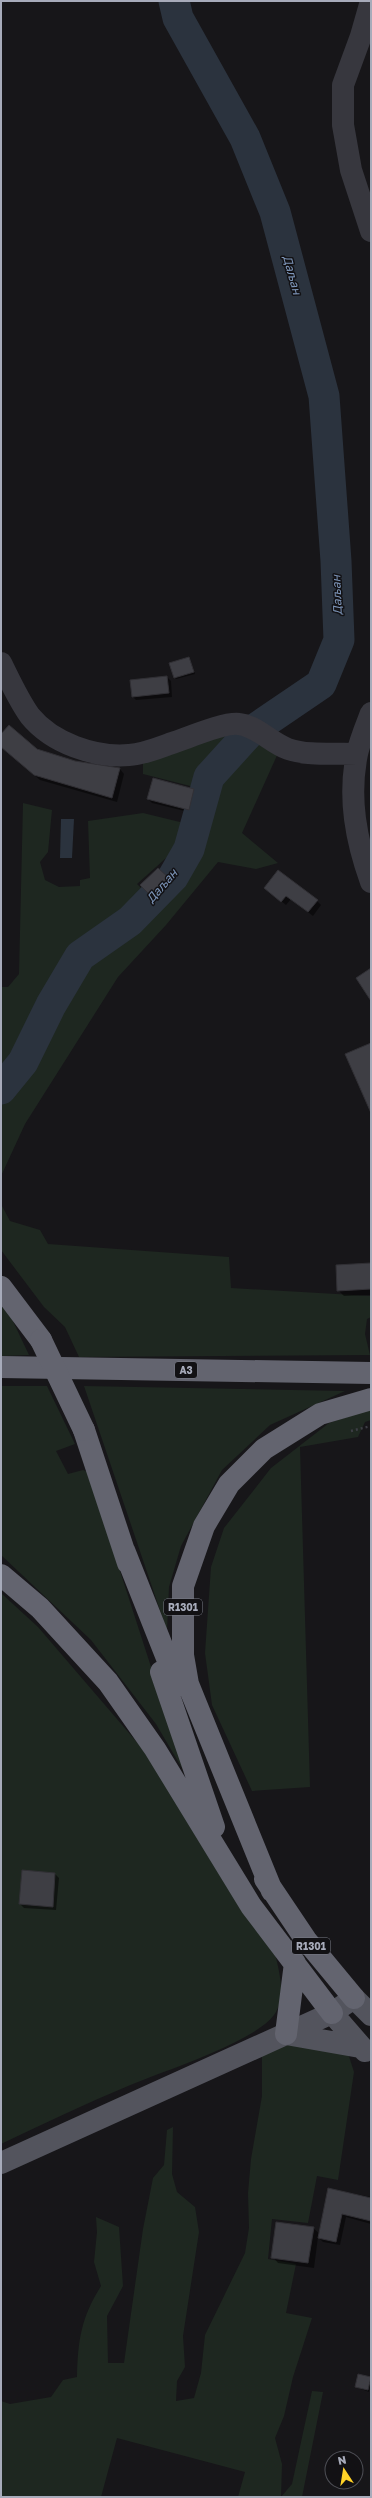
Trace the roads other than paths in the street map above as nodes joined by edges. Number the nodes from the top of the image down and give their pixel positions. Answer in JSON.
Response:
{"nodes":[{"id":1,"x":371,"y":1,"type":"edge"},
{"id":2,"x":371,"y":231,"type":"edge"},
{"id":3,"x":1,"y":663,"type":"edge"},
{"id":4,"x":371,"y":713,"type":"edge"},
{"id":5,"x":357,"y":754,"type":"junction"},
{"id":6,"x":371,"y":882,"type":"edge"},
{"id":7,"x":1,"y":1287,"type":"edge"},
{"id":8,"x":4,"y":1370,"type":"edge"},
{"id":9,"x":371,"y":1373,"type":"edge"},
{"id":10,"x":371,"y":1386,"type":"edge"},
{"id":11,"x":371,"y":1399,"type":"edge"},
{"id":12,"x":124,"y":1550,"type":"junction"},
{"id":13,"x":1,"y":1575,"type":"edge"},
{"id":14,"x":272,"y":1891,"type":"junction"},
{"id":15,"x":251,"y":1906,"type":"junction"},
{"id":16,"x":295,"y":1963,"type":"junction"},
{"id":17,"x":354,"y":1998,"type":"junction"},
{"id":18,"x":332,"y":2013,"type":"junction"},
{"id":19,"x":371,"y":2015,"type":"edge"},
{"id":20,"x":286,"y":2034,"type":"junction"},
{"id":21,"x":366,"y":2052,"type":"edge"},
{"id":22,"x":1,"y":2163,"type":"edge"}],
"edges":[{"from":1,"to":2,"type":"street"},
{"from":3,"to":5,"type":"street"},
{"from":4,"to":5,"type":"street"},
{"from":5,"to":6,"type":"street"},
{"from":7,"to":12,"type":"highway","number":"R1301","bridge":true},
{"from":8,"to":9,"type":"highway","number":"A3"},
{"from":8,"to":10,"type":"highway","number":"A3"},
{"from":11,"to":14,"type":"highway","number":"R1301"},
{"from":12,"to":14,"type":"highway","number":"R1301"},
{"from":12,"to":15,"type":"highway","number":"R1301"},
{"from":13,"to":15,"type":"highway","number":"R1301"},
{"from":14,"to":17,"type":"highway","number":"R1301"},
{"from":15,"to":16,"type":"highway","number":"R1301"},
{"from":16,"to":18,"type":"highway","number":"R1301"},
{"from":16,"to":20,"type":"highway"},
{"from":17,"to":18,"type":"main road"},
{"from":17,"to":19,"type":"main road","number":"R1301"},
{"from":18,"to":20,"type":"main road"},
{"from":18,"to":21,"type":"main road","number":"R1301"},
{"from":20,"to":21,"type":"main road"},
{"from":20,"to":22,"type":"main road"}]}
